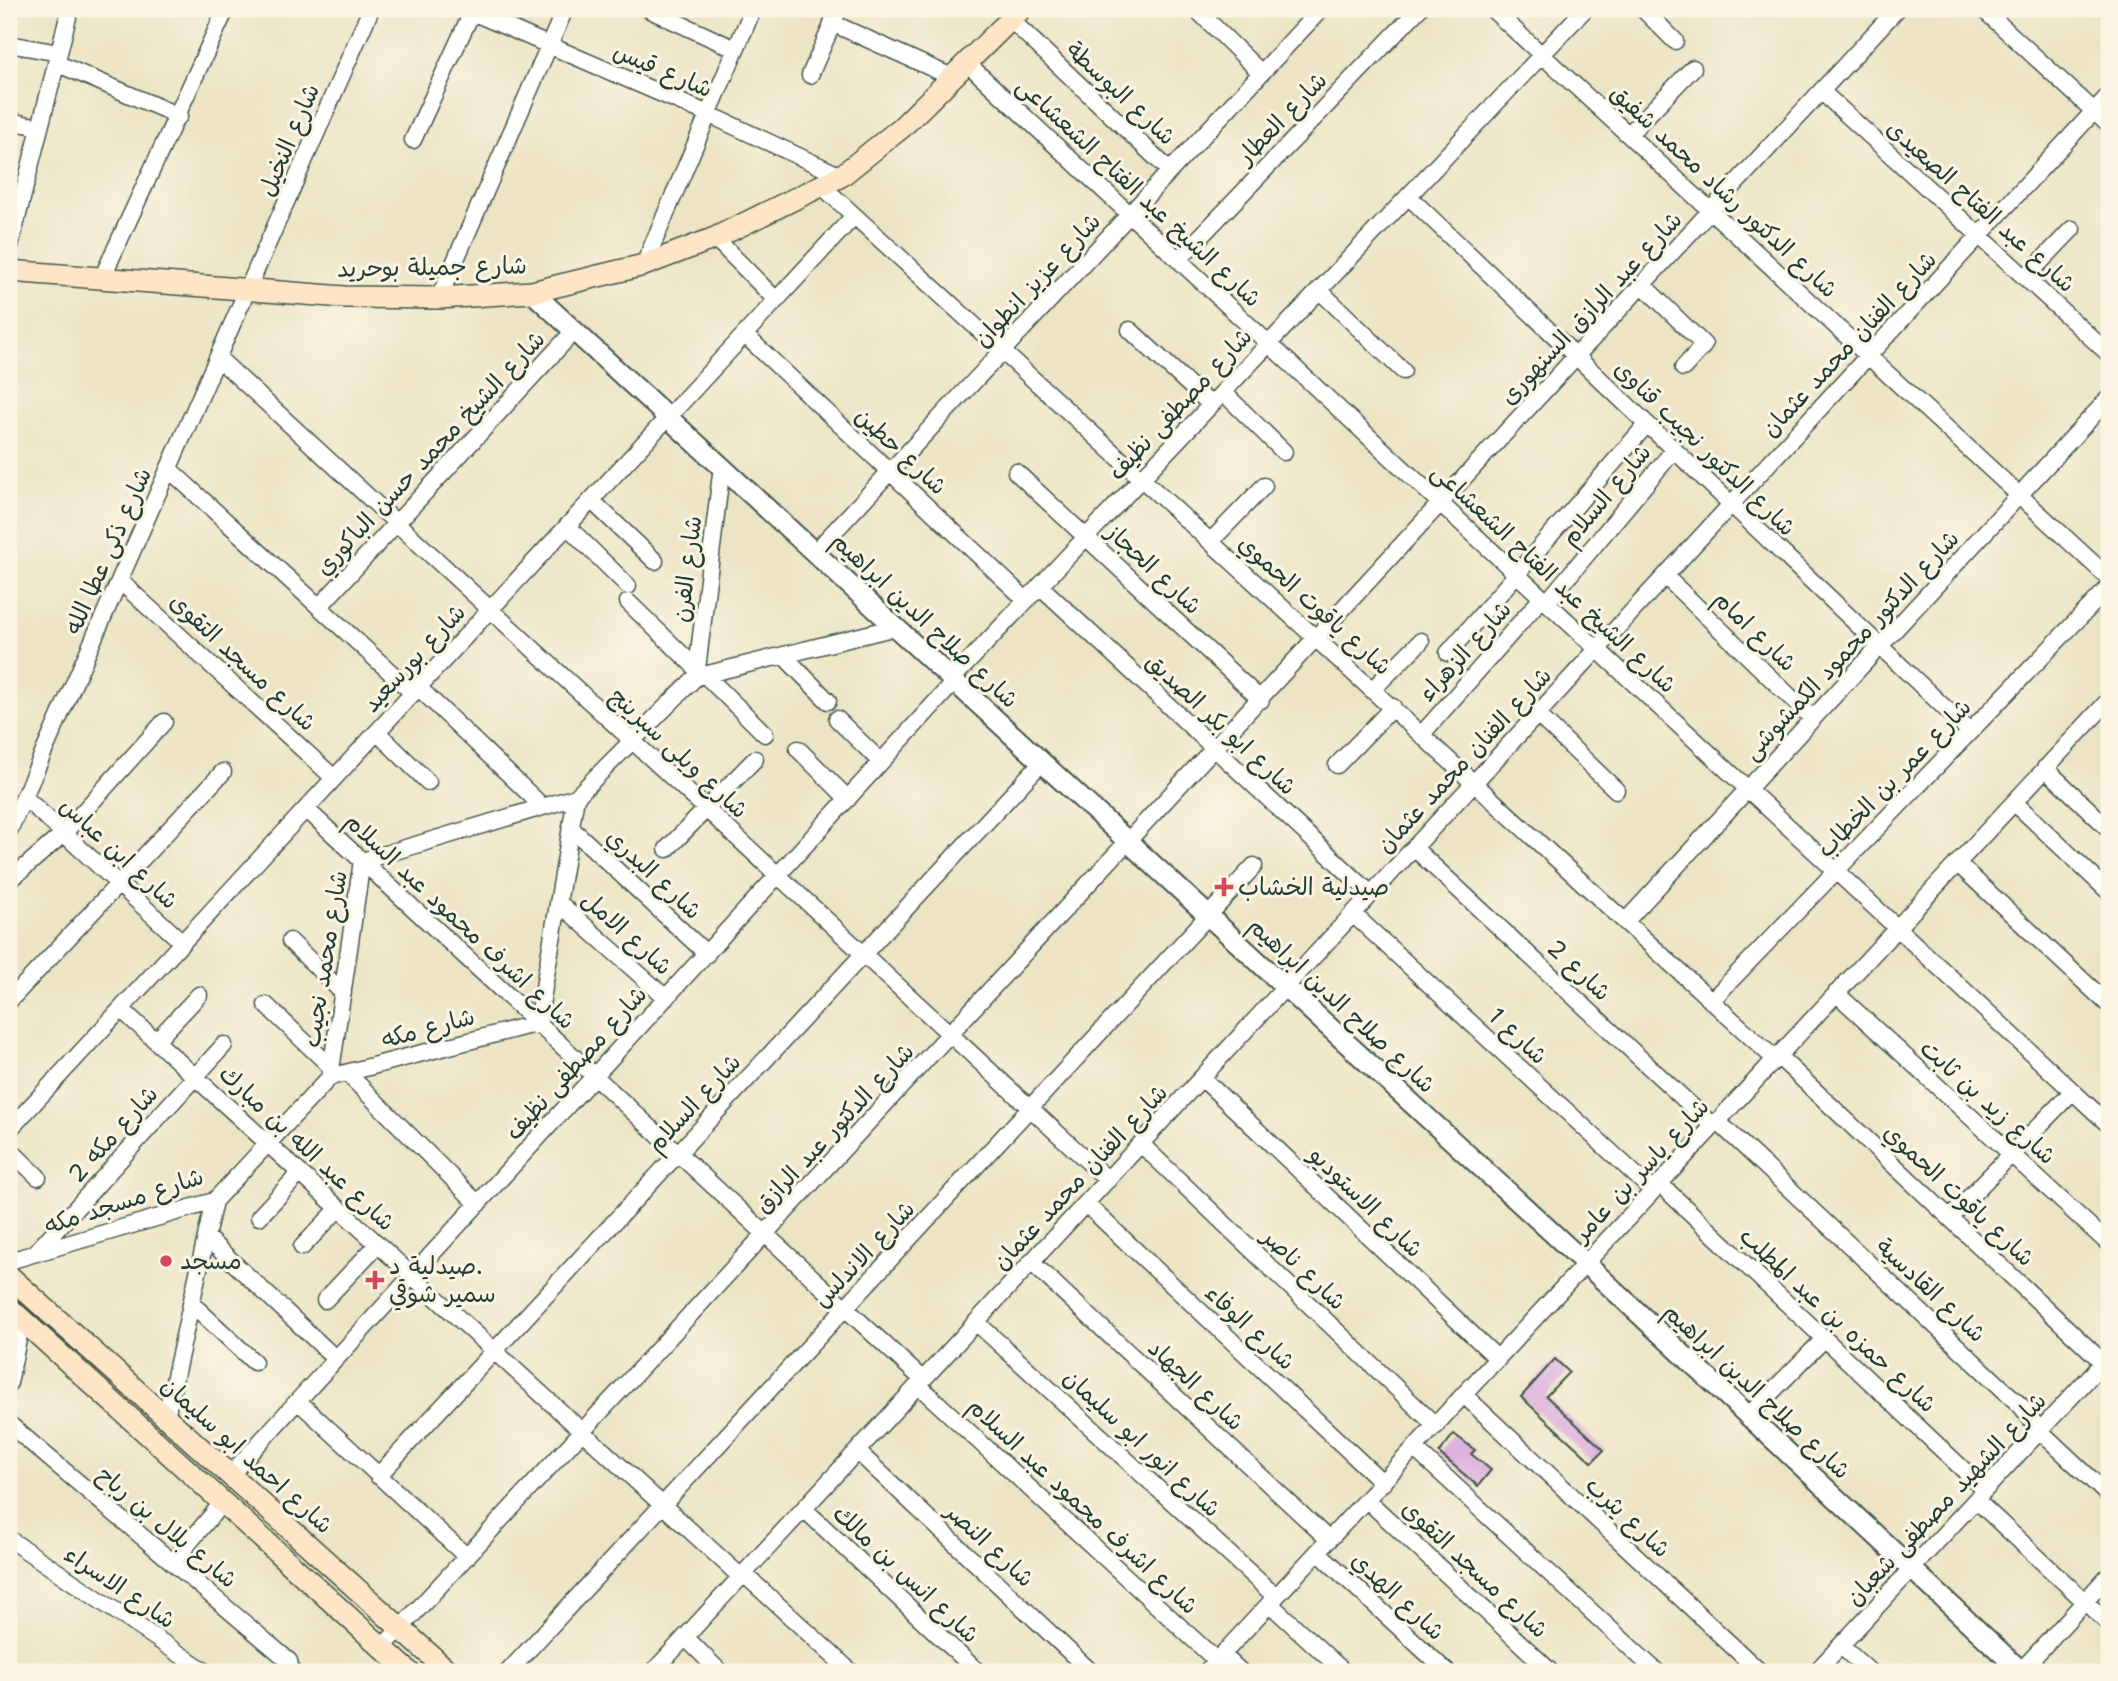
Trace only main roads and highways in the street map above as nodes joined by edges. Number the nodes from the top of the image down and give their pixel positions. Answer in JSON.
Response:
{"nodes":[{"id":1,"x":1016,"y":14,"type":"edge"},
{"id":2,"x":9,"y":271,"type":"edge"},
{"id":3,"x":9,"y":1276,"type":"edge"},
{"id":4,"x":15,"y":1314,"type":"edge"},
{"id":5,"x":401,"y":1670,"type":"edge"},
{"id":6,"x":449,"y":1672,"type":"edge"}],
"edges":[{"from":1,"to":2,"type":"main road","name":"شارع جميلة بوحريد"},
{"from":3,"to":6,"type":"main road","name":"شارع احمد ابو سليمان"},
{"from":4,"to":5,"type":"main road"}]}
